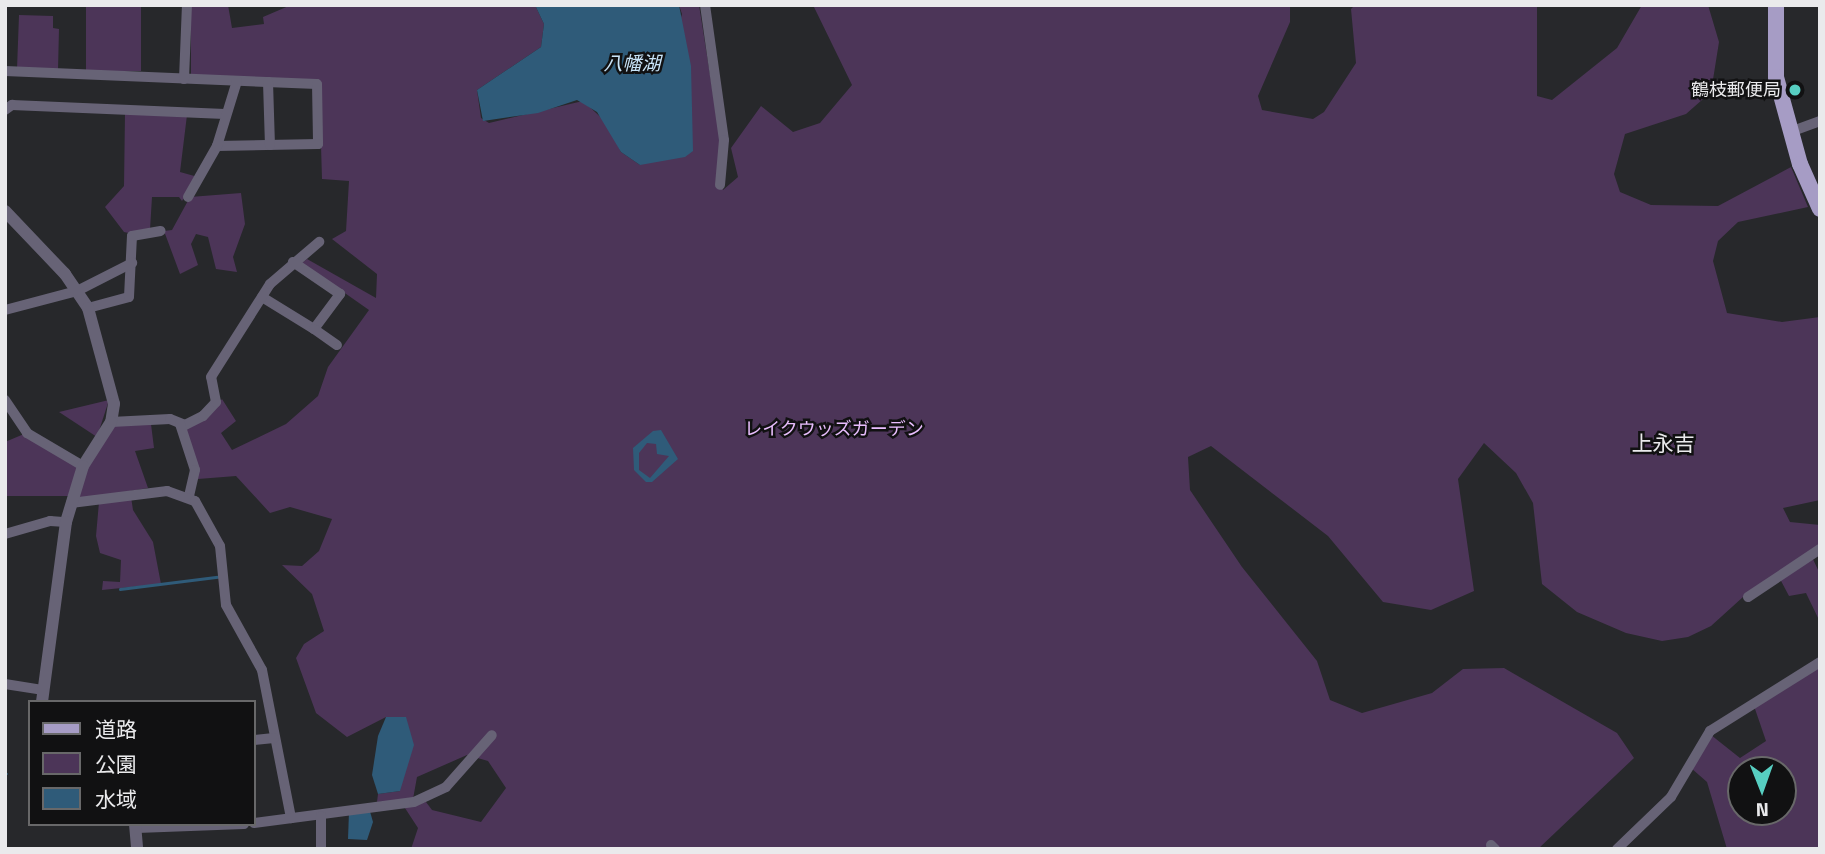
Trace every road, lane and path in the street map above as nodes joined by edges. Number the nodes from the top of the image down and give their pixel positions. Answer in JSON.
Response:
{"nodes":[{"id":1,"x":187,"y":5,"type":"edge"},
{"id":2,"x":705,"y":5,"type":"edge"},
{"id":3,"x":1776,"y":5,"type":"edge"},
{"id":4,"x":5,"y":71,"type":"edge"},
{"id":5,"x":184,"y":79,"type":"junction"},
{"id":6,"x":237,"y":81,"type":"junction"},
{"id":7,"x":268,"y":82,"type":"junction"},
{"id":8,"x":5,"y":110,"type":"edge"},
{"id":9,"x":225,"y":114,"type":"junction"},
{"id":10,"x":1820,"y":121,"type":"edge"},
{"id":11,"x":1790,"y":132,"type":"junction"},
{"id":12,"x":270,"y":145,"type":"junction"},
{"id":13,"x":217,"y":146,"type":"junction"},
{"id":14,"x":720,"y":185,"type":"dead end"},
{"id":15,"x":188,"y":197,"type":"dead end"},
{"id":16,"x":1820,"y":209,"type":"edge"},
{"id":17,"x":5,"y":211,"type":"edge"},
{"id":18,"x":161,"y":231,"type":"dead end"},
{"id":19,"x":319,"y":242,"type":"dead end"},
{"id":20,"x":132,"y":262,"type":"junction"},
{"id":21,"x":293,"y":262,"type":"junction"},
{"id":22,"x":77,"y":291,"type":"junction"},
{"id":23,"x":262,"y":298,"type":"junction"},
{"id":24,"x":88,"y":308,"type":"junction"},
{"id":25,"x":5,"y":310,"type":"edge"},
{"id":26,"x":314,"y":329,"type":"junction"},
{"id":27,"x":337,"y":345,"type":"dead end"},
{"id":28,"x":5,"y":400,"type":"edge"},
{"id":29,"x":111,"y":422,"type":"junction"},
{"id":30,"x":180,"y":424,"type":"junction"},
{"id":31,"x":83,"y":466,"type":"junction"},
{"id":32,"x":189,"y":497,"type":"junction"},
{"id":33,"x":71,"y":503,"type":"junction"},
{"id":34,"x":66,"y":522,"type":"junction"},
{"id":35,"x":5,"y":534,"type":"edge"},
{"id":36,"x":1820,"y":549,"type":"edge"},
{"id":37,"x":1748,"y":597,"type":"dead end"},
{"id":38,"x":1820,"y":662,"type":"edge"},
{"id":39,"x":5,"y":684,"type":"edge"},
{"id":40,"x":41,"y":696,"type":"edge"},
{"id":41,"x":492,"y":735,"type":"dead end"},
{"id":42,"x":274,"y":738,"type":"junction"},
{"id":43,"x":256,"y":740,"type":"edge"},
{"id":44,"x":321,"y":816,"type":"junction"},
{"id":45,"x":291,"y":818,"type":"junction"},
{"id":46,"x":256,"y":823,"type":"edge"},
{"id":47,"x":136,"y":826,"type":"edge"},
{"id":48,"x":137,"y":849,"type":"edge"},
{"id":49,"x":321,"y":849,"type":"edge"},
{"id":50,"x":1617,"y":849,"type":"edge"}],
"edges":[{"from":1,"to":5,"type":"street"},
{"from":2,"to":14,"type":"street"},
{"from":3,"to":11,"type":"main road"},
{"from":4,"to":5,"type":"street"},
{"from":5,"to":6,"type":"street"},
{"from":6,"to":7,"type":"street"},
{"from":6,"to":9,"type":"street"},
{"from":7,"to":12,"type":"street"},
{"from":7,"to":12,"type":"street"},
{"from":8,"to":9,"type":"street"},
{"from":9,"to":13,"type":"street"},
{"from":10,"to":11,"type":"street"},
{"from":11,"to":16,"type":"main road"},
{"from":12,"to":13,"type":"street"},
{"from":13,"to":15,"type":"street"},
{"from":17,"to":22,"type":"street"},
{"from":18,"to":20,"type":"street"},
{"from":19,"to":21,"type":"street"},
{"from":20,"to":22,"type":"street"},
{"from":20,"to":24,"type":"street"},
{"from":21,"to":23,"type":"street"},
{"from":21,"to":26,"type":"street"},
{"from":22,"to":24,"type":"street"},
{"from":22,"to":25,"type":"street"},
{"from":23,"to":26,"type":"street"},
{"from":23,"to":30,"type":"street"},
{"from":24,"to":29,"type":"street"},
{"from":26,"to":27,"type":"street"},
{"from":28,"to":31,"type":"street"},
{"from":29,"to":30,"type":"street"},
{"from":29,"to":31,"type":"street"},
{"from":30,"to":32,"type":"street"},
{"from":31,"to":33,"type":"street"},
{"from":32,"to":33,"type":"street"},
{"from":32,"to":42,"type":"street"},
{"from":33,"to":34,"type":"street"},
{"from":34,"to":35,"type":"street"},
{"from":34,"to":40,"type":"street"},
{"from":36,"to":37,"type":"street"},
{"from":38,"to":50,"type":"street"},
{"from":39,"to":40,"type":"street"},
{"from":41,"to":44,"type":"street"},
{"from":42,"to":43,"type":"street"},
{"from":42,"to":45,"type":"street"},
{"from":44,"to":45,"type":"street"},
{"from":44,"to":49,"type":"street"},
{"from":45,"to":46,"type":"street"},
{"from":47,"to":48,"type":"street"}]}
